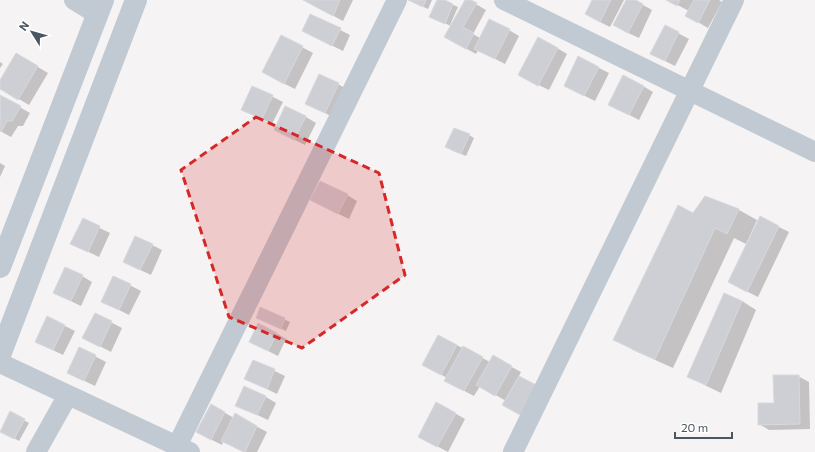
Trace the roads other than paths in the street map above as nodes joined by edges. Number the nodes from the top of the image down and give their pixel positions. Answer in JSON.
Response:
{"nodes":[{"id":1,"x":74,"y":0,"type":"edge"},
{"id":2,"x":136,"y":0,"type":"edge"},
{"id":3,"x":397,"y":0,"type":"edge"},
{"id":4,"x":504,"y":0,"type":"edge"},
{"id":5,"x":734,"y":0,"type":"edge"},
{"id":6,"x":100,"y":7,"type":"edge"},
{"id":7,"x":689,"y":90,"type":"junction"},
{"id":8,"x":815,"y":152,"type":"edge"},
{"id":9,"x":0,"y":267,"type":"edge"},
{"id":10,"x":0,"y":355,"type":"edge"},
{"id":11,"x":0,"y":363,"type":"edge"},
{"id":12,"x":68,"y":395,"type":"junction"},
{"id":13,"x":183,"y":449,"type":"edge"},
{"id":14,"x":36,"y":452,"type":"edge"},
{"id":15,"x":513,"y":452,"type":"edge"}],
"edges":[{"from":1,"to":6,"type":"street"},
{"from":2,"to":10,"type":"street"},
{"from":3,"to":13,"type":"street"},
{"from":4,"to":7,"type":"street"},
{"from":5,"to":7,"type":"street"},
{"from":6,"to":9,"type":"street"},
{"from":7,"to":8,"type":"street"},
{"from":7,"to":15,"type":"street"},
{"from":11,"to":12,"type":"street"},
{"from":12,"to":13,"type":"street"},
{"from":12,"to":14,"type":"street"}]}
